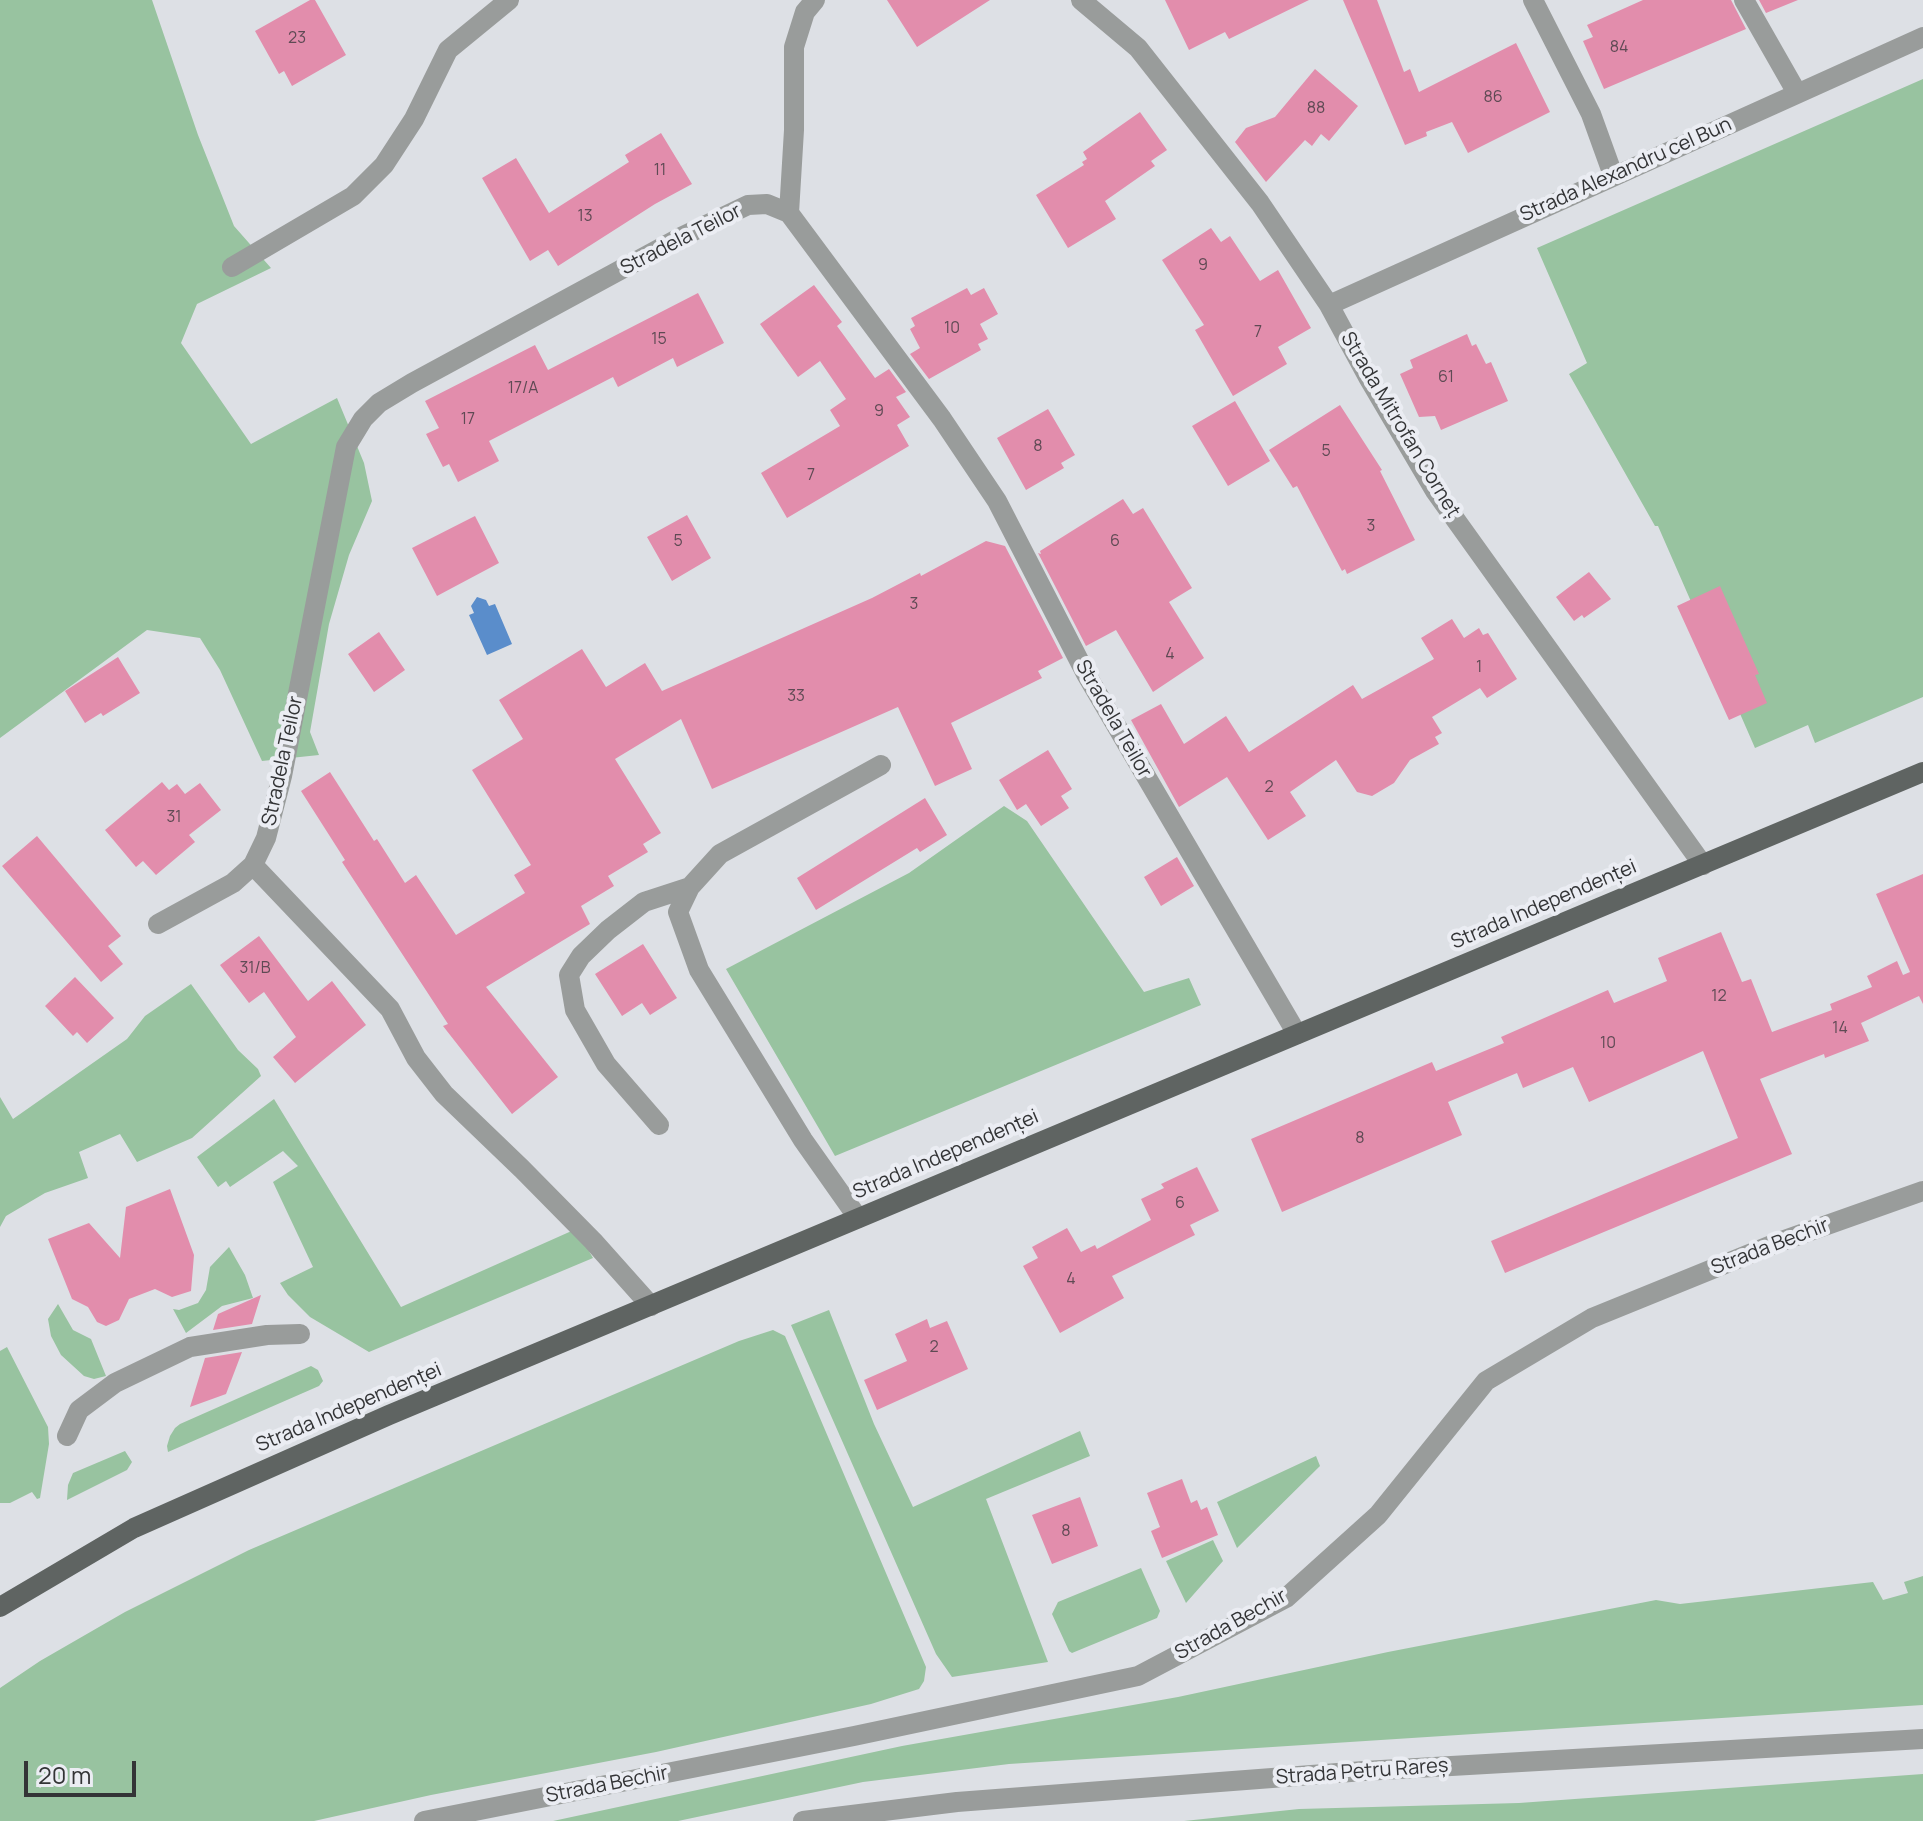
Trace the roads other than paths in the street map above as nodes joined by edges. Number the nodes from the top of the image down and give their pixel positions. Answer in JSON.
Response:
{"nodes":[{"id":1,"x":509,"y":0,"type":"edge"},
{"id":2,"x":815,"y":0,"type":"edge"},
{"id":3,"x":1081,"y":0,"type":"edge"},
{"id":4,"x":1533,"y":0,"type":"edge"},
{"id":5,"x":1744,"y":0,"type":"edge"},
{"id":6,"x":1923,"y":37,"type":"edge"},
{"id":7,"x":1797,"y":93,"type":"junction"},
{"id":8,"x":1613,"y":175,"type":"junction"},
{"id":9,"x":789,"y":213,"type":"junction"},
{"id":10,"x":232,"y":267,"type":"dead end"},
{"id":11,"x":1329,"y":305,"type":"junction"},
{"id":12,"x":881,"y":765,"type":"dead end"},
{"id":13,"x":1923,"y":772,"type":"edge"},
{"id":14,"x":253,"y":865,"type":"junction"},
{"id":15,"x":1703,"y":865,"type":"junction"},
{"id":16,"x":690,"y":887,"type":"junction"},
{"id":17,"x":158,"y":924,"type":"dead end"},
{"id":18,"x":1297,"y":1034,"type":"junction"},
{"id":19,"x":659,"y":1125,"type":"dead end"},
{"id":20,"x":1923,"y":1191,"type":"edge"},
{"id":21,"x":858,"y":1218,"type":"junction"},
{"id":22,"x":651,"y":1306,"type":"junction"},
{"id":23,"x":300,"y":1334,"type":"dead end"},
{"id":24,"x":67,"y":1436,"type":"dead end"},
{"id":25,"x":0,"y":1607,"type":"edge"},
{"id":26,"x":1923,"y":1739,"type":"edge"},
{"id":27,"x":424,"y":1821,"type":"edge"},
{"id":28,"x":803,"y":1821,"type":"edge"}],
"edges":[{"from":1,"to":10,"type":"street"},
{"from":2,"to":9,"type":"street"},
{"from":3,"to":11,"type":"street","name":"Strada Mitrofan Corneț"},
{"from":4,"to":8,"type":"street"},
{"from":5,"to":7,"type":"street"},
{"from":6,"to":7,"type":"street","name":"Strada Alexandru cel Bun"},
{"from":7,"to":8,"type":"street","name":"Strada Alexandru cel Bun"},
{"from":8,"to":11,"type":"street","name":"Strada Alexandru cel Bun"},
{"from":9,"to":14,"type":"street","name":"Stradela Teilor"},
{"from":9,"to":18,"type":"street","name":"Stradela Teilor"},
{"from":11,"to":15,"type":"street","name":"Strada Mitrofan Corneț"},
{"from":12,"to":16,"type":"street"},
{"from":13,"to":15,"type":"main road","name":"Strada Independenței"},
{"from":14,"to":17,"type":"street","name":"Stradela Teilor"},
{"from":14,"to":22,"type":"street"},
{"from":15,"to":18,"type":"main road","name":"Strada Independenței"},
{"from":16,"to":19,"type":"street"},
{"from":16,"to":21,"type":"street"},
{"from":18,"to":21,"type":"main road","name":"Strada Independenței"},
{"from":20,"to":27,"type":"street","name":"Strada Bechir"},
{"from":21,"to":22,"type":"main road","name":"Strada Independenței"},
{"from":22,"to":25,"type":"main road","name":"Strada Independenței"},
{"from":23,"to":24,"type":"street"},
{"from":26,"to":28,"type":"street","name":"Strada Petru Rareș"}]}
